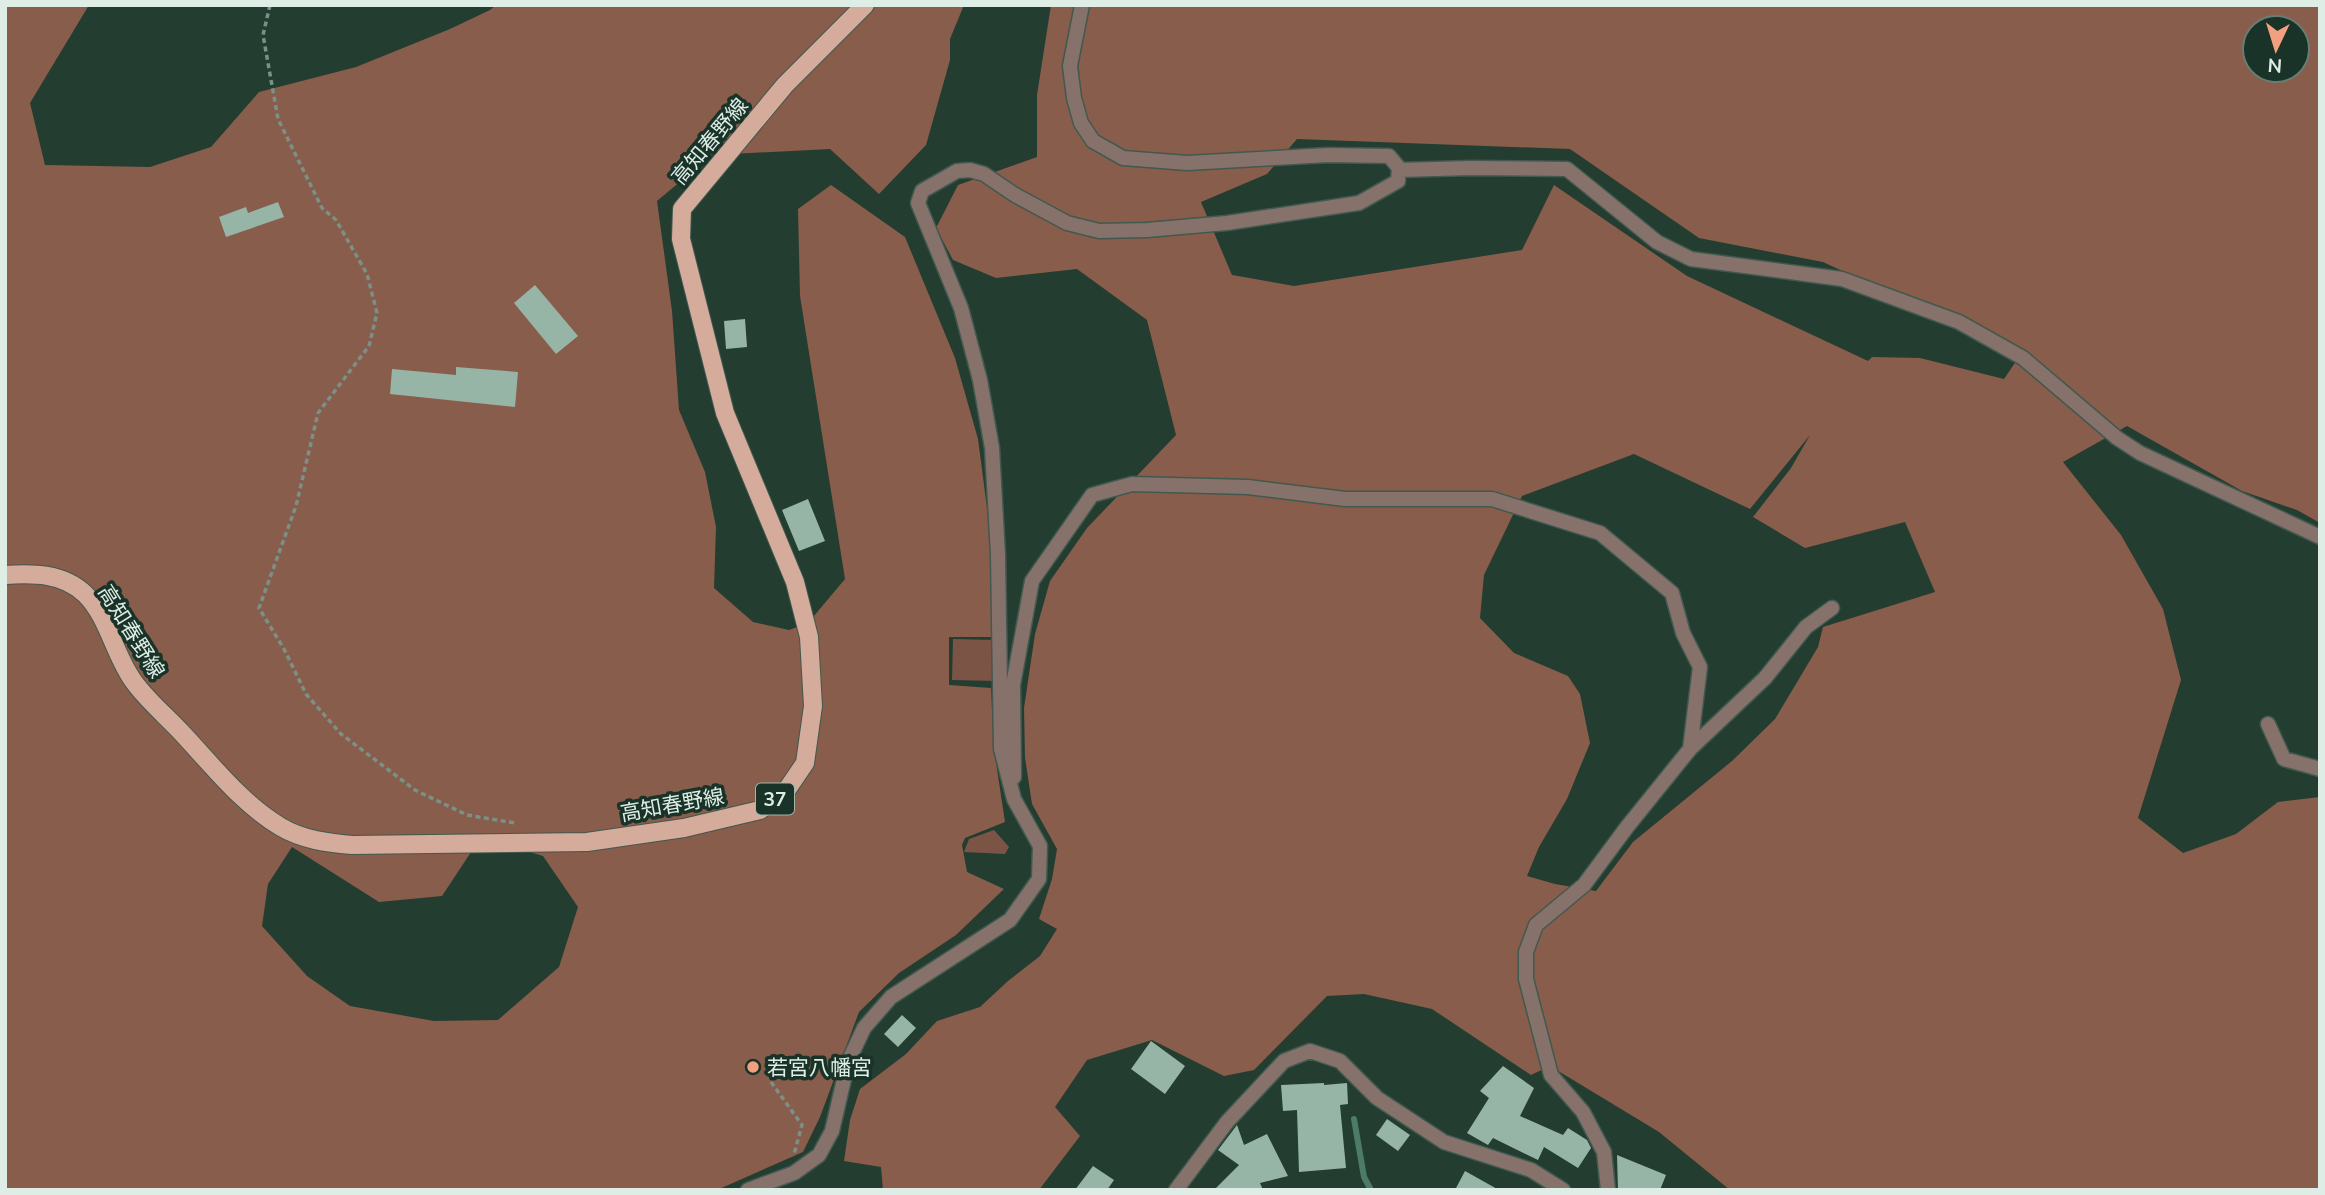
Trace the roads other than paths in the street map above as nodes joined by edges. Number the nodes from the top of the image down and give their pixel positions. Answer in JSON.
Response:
{"nodes":[{"id":1,"x":865,"y":5,"type":"edge"},
{"id":2,"x":1082,"y":5,"type":"edge"},
{"id":3,"x":1399,"y":170,"type":"junction"},
{"id":4,"x":2320,"y":537,"type":"edge"},
{"id":5,"x":5,"y":575,"type":"edge"},
{"id":6,"x":1832,"y":608,"type":"dead end"},
{"id":7,"x":2269,"y":724,"type":"dead end"},
{"id":8,"x":1690,"y":749,"type":"junction"},
{"id":9,"x":2320,"y":769,"type":"edge"},
{"id":10,"x":1014,"y":799,"type":"junction"},
{"id":11,"x":748,"y":1190,"type":"edge"},
{"id":12,"x":1176,"y":1190,"type":"edge"},
{"id":13,"x":1563,"y":1190,"type":"edge"},
{"id":14,"x":1608,"y":1190,"type":"edge"}],
"edges":[{"from":1,"to":5,"type":"main road","name":"高知春野線","number":"37"},
{"from":2,"to":3,"type":"street"},
{"from":3,"to":4,"type":"street"},
{"from":3,"to":10,"type":"street"},
{"from":6,"to":8,"type":"street"},
{"from":7,"to":9,"type":"street"},
{"from":8,"to":10,"type":"street"},
{"from":8,"to":14,"type":"street"},
{"from":10,"to":11,"type":"street"},
{"from":12,"to":13,"type":"street"}]}
